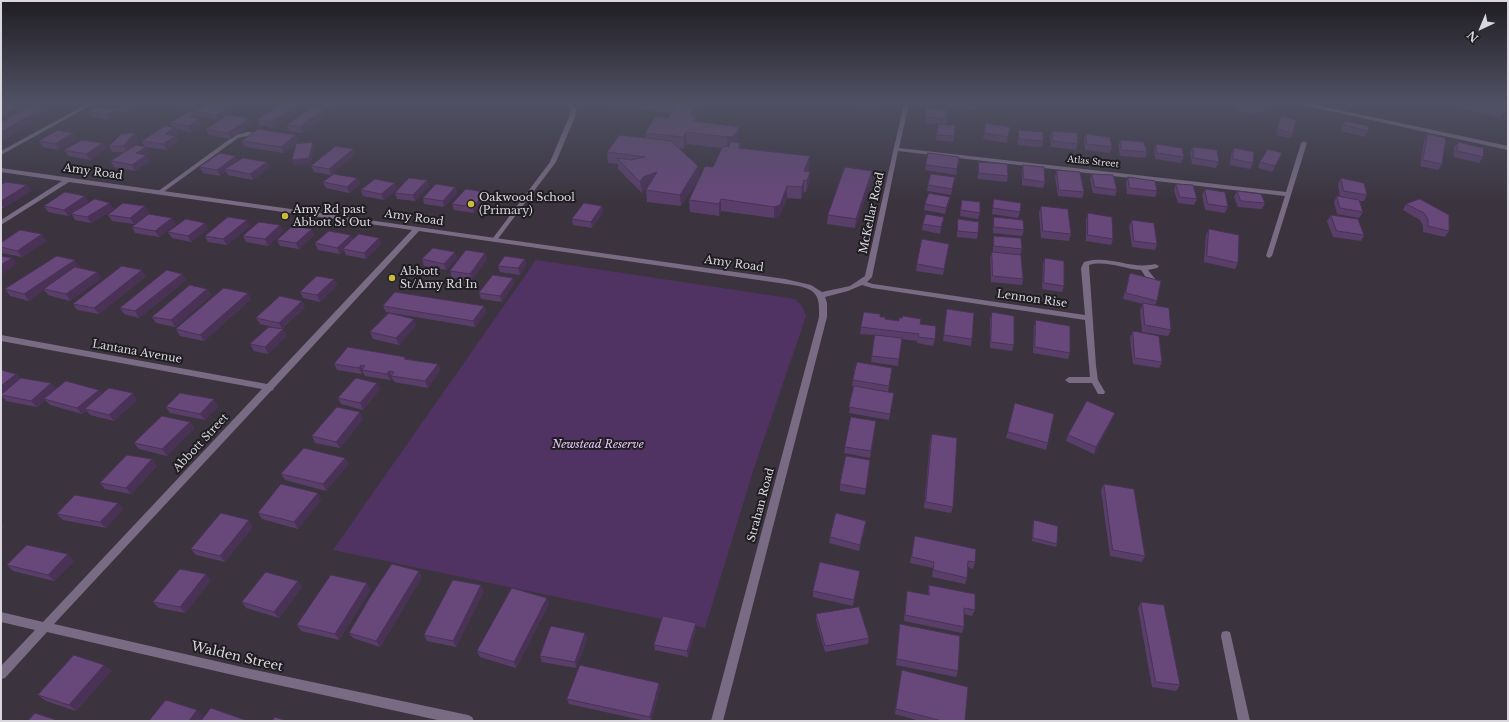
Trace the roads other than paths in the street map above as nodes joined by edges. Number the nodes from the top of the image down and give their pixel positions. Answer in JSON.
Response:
{"nodes":[{"id":1,"x":30,"y":137,"type":"edge"},
{"id":2,"x":237,"y":137,"type":"edge"},
{"id":3,"x":564,"y":137,"type":"edge"},
{"id":4,"x":899,"y":137,"type":"edge"},
{"id":5,"x":1457,"y":137,"type":"edge"},
{"id":6,"x":1304,"y":143,"type":"dead end"},
{"id":7,"x":1508,"y":148,"type":"edge"},
{"id":8,"x":896,"y":149,"type":"junction"},
{"id":9,"x":1,"y":153,"type":"edge"},
{"id":10,"x":1,"y":170,"type":"edge"},
{"id":11,"x":69,"y":179,"type":"junction"},
{"id":12,"x":160,"y":192,"type":"junction"},
{"id":13,"x":1288,"y":194,"type":"junction"},
{"id":14,"x":1,"y":223,"type":"edge"},
{"id":15,"x":418,"y":228,"type":"junction"},
{"id":16,"x":495,"y":239,"type":"junction"},
{"id":17,"x":1269,"y":256,"type":"dead end"},
{"id":18,"x":1155,"y":266,"type":"dead end"},
{"id":19,"x":1143,"y":268,"type":"junction"},
{"id":20,"x":1152,"y":280,"type":"edge"},
{"id":21,"x":863,"y":283,"type":"junction"},
{"id":22,"x":820,"y":295,"type":"junction"},
{"id":23,"x":1087,"y":318,"type":"junction"},
{"id":24,"x":1,"y":338,"type":"edge"},
{"id":25,"x":1069,"y":380,"type":"dead end"},
{"id":26,"x":1094,"y":380,"type":"junction"},
{"id":27,"x":270,"y":388,"type":"junction"},
{"id":28,"x":1101,"y":392,"type":"dead end"},
{"id":29,"x":1,"y":618,"type":"edge"},
{"id":30,"x":44,"y":627,"type":"junction"},
{"id":31,"x":1226,"y":636,"type":"dead end"},
{"id":32,"x":1,"y":674,"type":"edge"},
{"id":33,"x":468,"y":721,"type":"edge"},
{"id":34,"x":717,"y":721,"type":"edge"},
{"id":35,"x":1244,"y":721,"type":"edge"}],
"edges":[{"from":1,"to":9,"type":"street"},
{"from":2,"to":12,"type":"street"},
{"from":3,"to":16,"type":"street"},
{"from":4,"to":8,"type":"street","name":"McKellar Road"},
{"from":5,"to":7,"type":"street"},
{"from":6,"to":13,"type":"street"},
{"from":8,"to":13,"type":"street","name":"Atlas Street"},
{"from":8,"to":21,"type":"street","name":"McKellar Road"},
{"from":10,"to":11,"type":"street","name":"Amy Road"},
{"from":11,"to":12,"type":"street","name":"Amy Road"},
{"from":11,"to":14,"type":"street"},
{"from":12,"to":15,"type":"street","name":"Amy Road"},
{"from":13,"to":17,"type":"street"},
{"from":15,"to":16,"type":"street","name":"Amy Road"},
{"from":15,"to":27,"type":"street","name":"Abbott Street"},
{"from":16,"to":22,"type":"street","name":"Amy Road"},
{"from":18,"to":19,"type":"street"},
{"from":19,"to":20,"type":"street"},
{"from":19,"to":23,"type":"street"},
{"from":21,"to":22,"type":"street"},
{"from":21,"to":23,"type":"street","name":"Lennon Rise"},
{"from":22,"to":34,"type":"street","name":"Strahan Road"},
{"from":23,"to":26,"type":"street"},
{"from":24,"to":27,"type":"street","name":"Lantana Avenue"},
{"from":25,"to":26,"type":"street"},
{"from":26,"to":28,"type":"street"},
{"from":27,"to":30,"type":"street","name":"Abbott Street"},
{"from":29,"to":30,"type":"street","name":"Walden Street"},
{"from":30,"to":32,"type":"street","name":"Abbott Street"},
{"from":30,"to":33,"type":"street","name":"Walden Street"},
{"from":31,"to":35,"type":"street"}]}
